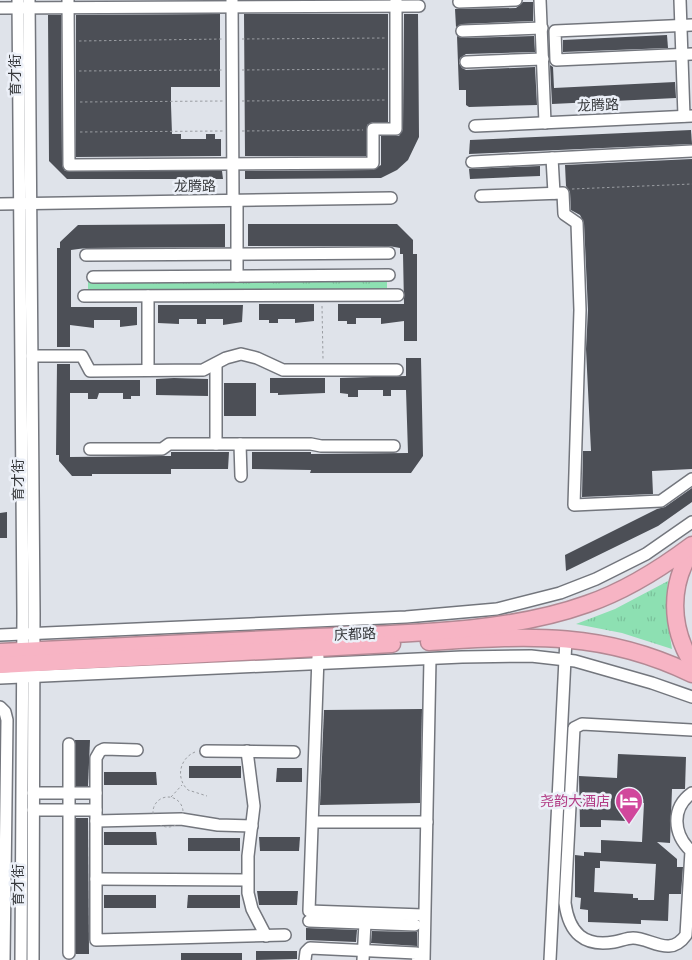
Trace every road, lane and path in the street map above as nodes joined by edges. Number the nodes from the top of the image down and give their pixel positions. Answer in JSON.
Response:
{"nodes":[{"id":1,"x":516,"y":0,"type":"edge"},
{"id":2,"x":540,"y":0,"type":"edge"},
{"id":3,"x":680,"y":0,"type":"edge"},
{"id":4,"x":459,"y":2,"type":"dead end"},
{"id":5,"x":396,"y":3,"type":"edge"},
{"id":6,"x":24,"y":4,"type":"edge"},
{"id":7,"x":68,"y":4,"type":"edge"},
{"id":8,"x":232,"y":4,"type":"edge"},
{"id":9,"x":419,"y":6,"type":"dead end"},
{"id":10,"x":0,"y":8,"type":"edge"},
{"id":11,"x":686,"y":26,"type":"edge"},
{"id":12,"x":542,"y":28,"type":"junction"},
{"id":13,"x":462,"y":31,"type":"dead end"},
{"id":14,"x":687,"y":54,"type":"edge"},
{"id":15,"x":543,"y":58,"type":"junction"},
{"id":16,"x":466,"y":62,"type":"dead end"},
{"id":17,"x":688,"y":116,"type":"edge"},
{"id":18,"x":546,"y":123,"type":"junction"},
{"id":19,"x":475,"y":126,"type":"dead end"},
{"id":20,"x":373,"y":130,"type":"junction"},
{"id":21,"x":232,"y":131,"type":"junction"},
{"id":22,"x":69,"y":132,"type":"junction"},
{"id":23,"x":692,"y":151,"type":"edge"},
{"id":24,"x":552,"y":158,"type":"junction"},
{"id":25,"x":472,"y":162,"type":"dead end"},
{"id":26,"x":232,"y":164,"type":"junction"},
{"id":27,"x":692,"y":184,"type":"edge"},
{"id":28,"x":558,"y":193,"type":"junction"},
{"id":29,"x":481,"y":196,"type":"dead end"},
{"id":30,"x":391,"y":198,"type":"dead end"},
{"id":31,"x":235,"y":200,"type":"junction"},
{"id":32,"x":0,"y":204,"type":"edge"},
{"id":33,"x":25,"y":204,"type":"junction"},
{"id":34,"x":389,"y":253,"type":"dead end"},
{"id":35,"x":237,"y":254,"type":"junction"},
{"id":36,"x":86,"y":255,"type":"dead end"},
{"id":37,"x":389,"y":275,"type":"dead end"},
{"id":38,"x":237,"y":276,"type":"junction"},
{"id":39,"x":93,"y":277,"type":"dead end"},
{"id":40,"x":398,"y":294,"type":"dead end"},
{"id":41,"x":322,"y":295,"type":"junction"},
{"id":42,"x":84,"y":296,"type":"dead end"},
{"id":43,"x":148,"y":296,"type":"junction"},
{"id":44,"x":32,"y":356,"type":"junction"},
{"id":45,"x":216,"y":364,"type":"junction"},
{"id":46,"x":148,"y":370,"type":"junction"},
{"id":47,"x":323,"y":370,"type":"junction"},
{"id":48,"x":397,"y":370,"type":"dead end"},
{"id":49,"x":216,"y":444,"type":"junction"},
{"id":50,"x":240,"y":444,"type":"junction"},
{"id":51,"x":394,"y":446,"type":"dead end"},
{"id":52,"x":90,"y":449,"type":"dead end"},
{"id":53,"x":241,"y":476,"type":"dead end"},
{"id":54,"x":692,"y":479,"type":"edge"},
{"id":55,"x":692,"y":522,"type":"edge"},
{"id":56,"x":692,"y":545,"type":"edge"},
{"id":57,"x":692,"y":550,"type":"edge"},
{"id":58,"x":28,"y":634,"type":"junction"},
{"id":59,"x":0,"y":635,"type":"edge"},
{"id":60,"x":566,"y":639,"type":"junction"},
{"id":61,"x":0,"y":652,"type":"edge"},
{"id":62,"x":318,"y":656,"type":"junction"},
{"id":63,"x":430,"y":659,"type":"junction"},
{"id":64,"x":565,"y":659,"type":"junction"},
{"id":65,"x":28,"y":663,"type":"junction"},
{"id":66,"x":692,"y":663,"type":"edge"},
{"id":67,"x":0,"y":665,"type":"edge"},
{"id":68,"x":692,"y":674,"type":"edge"},
{"id":69,"x":0,"y":678,"type":"edge"},
{"id":70,"x":692,"y":697,"type":"edge"},
{"id":71,"x":0,"y":707,"type":"edge"},
{"id":72,"x":692,"y":730,"type":"edge"},
{"id":73,"x":69,"y":744,"type":"dead end"},
{"id":74,"x":3,"y":750,"type":"edge"},
{"id":75,"x":22,"y":750,"type":"junction"},
{"id":76,"x":137,"y":750,"type":"dead end"},
{"id":77,"x":206,"y":751,"type":"joint"},
{"id":78,"x":247,"y":751,"type":"junction"},
{"id":79,"x":294,"y":752,"type":"dead end"},
{"id":80,"x":183,"y":784,"type":"junction"},
{"id":81,"x":69,"y":793,"type":"junction"},
{"id":82,"x":96,"y":793,"type":"junction"},
{"id":83,"x":692,"y":793,"type":"edge"},
{"id":84,"x":28,"y":795,"type":"junction"},
{"id":85,"x":3,"y":796,"type":"edge"},
{"id":86,"x":207,"y":796,"type":"dead end"},
{"id":87,"x":171,"y":797,"type":"dead end"},
{"id":88,"x":3,"y":810,"type":"edge"},
{"id":89,"x":27,"y":810,"type":"junction"},
{"id":90,"x":69,"y":810,"type":"junction"},
{"id":91,"x":96,"y":815,"type":"junction"},
{"id":92,"x":313,"y":822,"type":"junction"},
{"id":93,"x":427,"y":822,"type":"junction"},
{"id":94,"x":252,"y":826,"type":"junction"},
{"id":95,"x":691,"y":850,"type":"edge"},
{"id":96,"x":96,"y":879,"type":"junction"},
{"id":97,"x":247,"y":880,"type":"junction"},
{"id":98,"x":2,"y":910,"type":"edge"},
{"id":99,"x":21,"y":910,"type":"junction"},
{"id":100,"x":423,"y":915,"type":"junction"},
{"id":101,"x":310,"y":921,"type":"dead end"},
{"id":102,"x":365,"y":923,"type":"junction"},
{"id":103,"x":415,"y":925,"type":"dead end"},
{"id":104,"x":285,"y":935,"type":"dead end"},
{"id":105,"x":266,"y":936,"type":"junction"},
{"id":106,"x":69,"y":953,"type":"dead end"},
{"id":107,"x":363,"y":955,"type":"edge"},
{"id":108,"x":4,"y":960,"type":"edge"},
{"id":109,"x":21,"y":960,"type":"edge"},
{"id":110,"x":32,"y":960,"type":"edge"},
{"id":111,"x":305,"y":960,"type":"edge"},
{"id":112,"x":418,"y":960,"type":"edge"},
{"id":113,"x":424,"y":960,"type":"edge"},
{"id":114,"x":550,"y":960,"type":"edge"}],
"edges":[{"from":1,"to":4,"type":"street"},
{"from":2,"to":12,"type":"street"},
{"from":3,"to":11,"type":"street"},
{"from":5,"to":8,"type":"street"},
{"from":5,"to":9,"type":"street"},
{"from":5,"to":20,"type":"street"},
{"from":6,"to":7,"type":"street"},
{"from":6,"to":10,"type":"street"},
{"from":6,"to":33,"type":"street","name":"育才街"},
{"from":7,"to":8,"type":"street"},
{"from":7,"to":22,"type":"street"},
{"from":8,"to":21,"type":"street"},
{"from":11,"to":14,"type":"street"},
{"from":11,"to":14,"type":"street"},
{"from":12,"to":13,"type":"street"},
{"from":12,"to":15,"type":"street"},
{"from":14,"to":17,"type":"street"},
{"from":15,"to":16,"type":"street"},
{"from":15,"to":18,"type":"street"},
{"from":17,"to":18,"type":"street","name":"龙腾路"},
{"from":18,"to":19,"type":"street","name":"龙腾路"},
{"from":20,"to":21,"type":"path"},
{"from":20,"to":26,"type":"street"},
{"from":21,"to":22,"type":"path"},
{"from":21,"to":26,"type":"street"},
{"from":22,"to":26,"type":"street"},
{"from":23,"to":24,"type":"street"},
{"from":24,"to":25,"type":"street"},
{"from":24,"to":28,"type":"street"},
{"from":26,"to":31,"type":"street"},
{"from":27,"to":28,"type":"path"},
{"from":28,"to":29,"type":"street"},
{"from":28,"to":54,"type":"street"},
{"from":30,"to":31,"type":"street","name":"龙腾路"},
{"from":31,"to":33,"type":"street","name":"龙腾路"},
{"from":31,"to":35,"type":"street"},
{"from":32,"to":33,"type":"street","name":"龙腾路"},
{"from":33,"to":44,"type":"street","name":"育才街"},
{"from":33,"to":58,"type":"street","name":"育才街"},
{"from":34,"to":35,"type":"street"},
{"from":35,"to":36,"type":"street"},
{"from":35,"to":38,"type":"street"},
{"from":37,"to":38,"type":"street"},
{"from":38,"to":39,"type":"street"},
{"from":40,"to":41,"type":"street"},
{"from":41,"to":43,"type":"street"},
{"from":41,"to":47,"type":"path"},
{"from":42,"to":43,"type":"street"},
{"from":43,"to":46,"type":"street"},
{"from":44,"to":46,"type":"street"},
{"from":44,"to":58,"type":"street","name":"育才街"},
{"from":45,"to":46,"type":"street"},
{"from":45,"to":47,"type":"street"},
{"from":45,"to":49,"type":"street"},
{"from":47,"to":48,"type":"street"},
{"from":49,"to":50,"type":"street"},
{"from":49,"to":52,"type":"street"},
{"from":50,"to":51,"type":"street"},
{"from":50,"to":53,"type":"street"},
{"from":55,"to":58,"type":"street"},
{"from":56,"to":65,"type":"highway","name":"庆都路"},
{"from":57,"to":66,"type":"highway"},
{"from":58,"to":59,"type":"street"},
{"from":58,"to":65,"type":"street","name":"育才街"},
{"from":60,"to":62,"type":"highway","name":"庆都路"},
{"from":60,"to":64,"type":"street"},
{"from":60,"to":68,"type":"highway","name":"庆都路"},
{"from":61,"to":65,"type":"highway","name":"庆都路"},
{"from":62,"to":63,"type":"street"},
{"from":62,"to":65,"type":"highway","name":"庆都路"},
{"from":62,"to":92,"type":"street"},
{"from":63,"to":64,"type":"street"},
{"from":63,"to":93,"type":"street"},
{"from":64,"to":70,"type":"street"},
{"from":64,"to":114,"type":"street"},
{"from":65,"to":67,"type":"highway","name":"庆都路"},
{"from":65,"to":69,"type":"street"},
{"from":65,"to":75,"type":"street","name":"育才街"},
{"from":65,"to":84,"type":"street","name":"育才街"},
{"from":71,"to":74,"type":"street"},
{"from":72,"to":95,"type":"street"},
{"from":73,"to":81,"type":"street"},
{"from":74,"to":75,"type":"street"},
{"from":74,"to":85,"type":"street"},
{"from":75,"to":84,"type":"street","name":"育才街"},
{"from":76,"to":82,"type":"street"},
{"from":77,"to":78,"type":"street"},
{"from":77,"to":80,"type":"path"},
{"from":78,"to":79,"type":"street"},
{"from":78,"to":94,"type":"street"},
{"from":80,"to":86,"type":"path"},
{"from":80,"to":87,"type":"path"},
{"from":81,"to":82,"type":"street"},
{"from":81,"to":84,"type":"street"},
{"from":81,"to":90,"type":"street"},
{"from":82,"to":91,"type":"street"},
{"from":83,"to":95,"type":"street"},
{"from":84,"to":85,"type":"street"},
{"from":84,"to":89,"type":"street","name":"育才街"},
{"from":85,"to":88,"type":"street"},
{"from":88,"to":89,"type":"street"},
{"from":88,"to":98,"type":"street"},
{"from":89,"to":90,"type":"street"},
{"from":89,"to":99,"type":"street","name":"育才街"},
{"from":89,"to":110,"type":"street","name":"育才街"},
{"from":90,"to":91,"type":"street"},
{"from":90,"to":106,"type":"street"},
{"from":91,"to":94,"type":"street"},
{"from":91,"to":96,"type":"street"},
{"from":92,"to":93,"type":"street"},
{"from":92,"to":100,"type":"street"},
{"from":93,"to":100,"type":"street"},
{"from":94,"to":97,"type":"street"},
{"from":96,"to":97,"type":"street"},
{"from":96,"to":105,"type":"street"},
{"from":97,"to":105,"type":"street"},
{"from":98,"to":99,"type":"street"},
{"from":98,"to":108,"type":"street"},
{"from":99,"to":109,"type":"street","name":"育才街"},
{"from":100,"to":113,"type":"street"},
{"from":101,"to":102,"type":"street"},
{"from":102,"to":103,"type":"street"},
{"from":102,"to":107,"type":"street"},
{"from":104,"to":105,"type":"street"},
{"from":107,"to":111,"type":"street"},
{"from":107,"to":112,"type":"street"}]}
